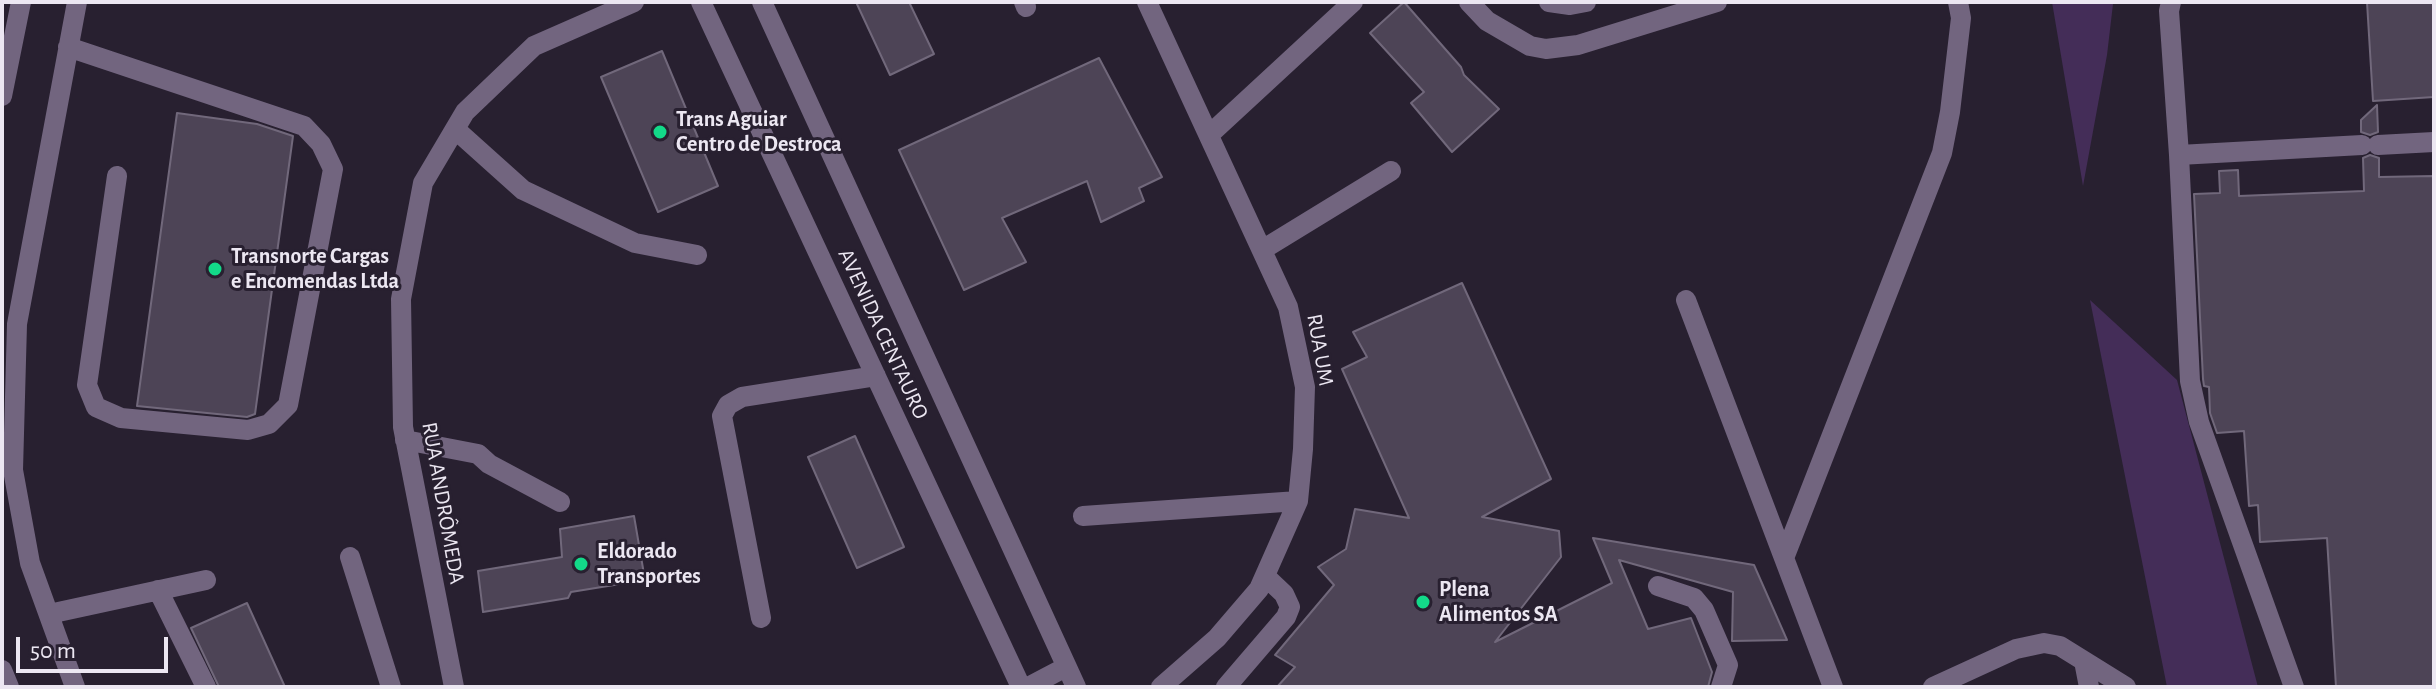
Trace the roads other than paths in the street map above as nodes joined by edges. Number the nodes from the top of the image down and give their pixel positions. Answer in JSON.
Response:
{"nodes":[{"id":1,"x":21,"y":2,"type":"edge"},
{"id":2,"x":77,"y":2,"type":"edge"},
{"id":3,"x":634,"y":2,"type":"edge"},
{"id":4,"x":701,"y":2,"type":"edge"},
{"id":5,"x":762,"y":2,"type":"edge"},
{"id":6,"x":1147,"y":2,"type":"edge"},
{"id":7,"x":1353,"y":2,"type":"edge"},
{"id":8,"x":1469,"y":2,"type":"edge"},
{"id":9,"x":1549,"y":2,"type":"edge"},
{"id":10,"x":1586,"y":2,"type":"edge"},
{"id":11,"x":1717,"y":2,"type":"edge"},
{"id":12,"x":1958,"y":2,"type":"edge"},
{"id":13,"x":2171,"y":2,"type":"edge"},
{"id":14,"x":68,"y":47,"type":"junction"},
{"id":15,"x":2,"y":96,"type":"edge"},
{"id":16,"x":455,"y":129,"type":"junction"},
{"id":17,"x":1209,"y":135,"type":"junction"},
{"id":18,"x":2434,"y":142,"type":"edge"},
{"id":19,"x":2179,"y":155,"type":"junction"},
{"id":20,"x":1391,"y":171,"type":"dead end"},
{"id":21,"x":117,"y":176,"type":"dead end"},
{"id":22,"x":1262,"y":250,"type":"junction"},
{"id":23,"x":697,"y":255,"type":"dead end"},
{"id":24,"x":1686,"y":300,"type":"dead end"},
{"id":25,"x":876,"y":376,"type":"junction"},
{"id":26,"x":405,"y":440,"type":"junction"},
{"id":27,"x":8,"y":471,"type":"edge"},
{"id":28,"x":1298,"y":501,"type":"junction"},
{"id":29,"x":560,"y":502,"type":"dead end"},
{"id":30,"x":1083,"y":516,"type":"dead end"},
{"id":31,"x":350,"y":557,"type":"dead end"},
{"id":32,"x":1784,"y":558,"type":"junction"},
{"id":33,"x":1265,"y":576,"type":"junction"},
{"id":34,"x":206,"y":580,"type":"dead end"},
{"id":35,"x":1658,"y":586,"type":"dead end"},
{"id":36,"x":158,"y":590,"type":"junction"},
{"id":37,"x":49,"y":614,"type":"junction"},
{"id":38,"x":761,"y":618,"type":"dead end"},
{"id":39,"x":2084,"y":661,"type":"junction"},
{"id":40,"x":1066,"y":667,"type":"junction"},
{"id":41,"x":2,"y":670,"type":"edge"},
{"id":42,"x":9,"y":687,"type":"edge"},
{"id":43,"x":75,"y":687,"type":"edge"},
{"id":44,"x":206,"y":687,"type":"edge"},
{"id":45,"x":391,"y":687,"type":"edge"},
{"id":46,"x":454,"y":687,"type":"edge"},
{"id":47,"x":1021,"y":687,"type":"edge"},
{"id":48,"x":1028,"y":687,"type":"edge"},
{"id":49,"x":1076,"y":687,"type":"edge"},
{"id":50,"x":1161,"y":687,"type":"edge"},
{"id":51,"x":1226,"y":687,"type":"edge"},
{"id":52,"x":1721,"y":687,"type":"edge"},
{"id":53,"x":1833,"y":687,"type":"edge"},
{"id":54,"x":1933,"y":687,"type":"edge"},
{"id":55,"x":2089,"y":687,"type":"edge"},
{"id":56,"x":2126,"y":687,"type":"edge"},
{"id":57,"x":2294,"y":687,"type":"edge"}],
"edges":[{"from":1,"to":15,"type":"street"},
{"from":2,"to":14,"type":"street"},
{"from":3,"to":16,"type":"street","name":"RUA ANDRÔMEDA"},
{"from":4,"to":25,"type":"street","name":"AVENIDA CENTAURO"},
{"from":5,"to":40,"type":"street","name":"AVENIDA CENTAURO"},
{"from":6,"to":17,"type":"street","name":"RUA UM"},
{"from":7,"to":17,"type":"street"},
{"from":8,"to":11,"type":"street"},
{"from":9,"to":10,"type":"street"},
{"from":12,"to":32,"type":"street"},
{"from":13,"to":19,"type":"street"},
{"from":14,"to":21,"type":"street"},
{"from":14,"to":27,"type":"street"},
{"from":16,"to":23,"type":"street"},
{"from":16,"to":26,"type":"street","name":"RUA ANDRÔMEDA"},
{"from":17,"to":22,"type":"street","name":"RUA UM"},
{"from":18,"to":19,"type":"street"},
{"from":19,"to":57,"type":"street"},
{"from":20,"to":22,"type":"street"},
{"from":22,"to":28,"type":"street","name":"RUA UM"},
{"from":24,"to":32,"type":"street"},
{"from":25,"to":38,"type":"street"},
{"from":25,"to":47,"type":"street","name":"AVENIDA CENTAURO"},
{"from":26,"to":29,"type":"street"},
{"from":26,"to":46,"type":"street","name":"RUA ANDRÔMEDA"},
{"from":27,"to":37,"type":"street"},
{"from":28,"to":30,"type":"street"},
{"from":28,"to":33,"type":"street","name":"RUA UM"},
{"from":31,"to":45,"type":"street"},
{"from":32,"to":53,"type":"street"},
{"from":33,"to":50,"type":"street","name":"RUA UM"},
{"from":33,"to":51,"type":"street"},
{"from":34,"to":36,"type":"street"},
{"from":35,"to":52,"type":"street"},
{"from":36,"to":37,"type":"street"},
{"from":36,"to":44,"type":"street"},
{"from":37,"to":43,"type":"street"},
{"from":39,"to":54,"type":"street"},
{"from":39,"to":55,"type":"street"},
{"from":39,"to":56,"type":"street"},
{"from":40,"to":48,"type":"street"},
{"from":40,"to":49,"type":"street","name":"AVENIDA CENTAURO"},
{"from":41,"to":42,"type":"street"}]}
